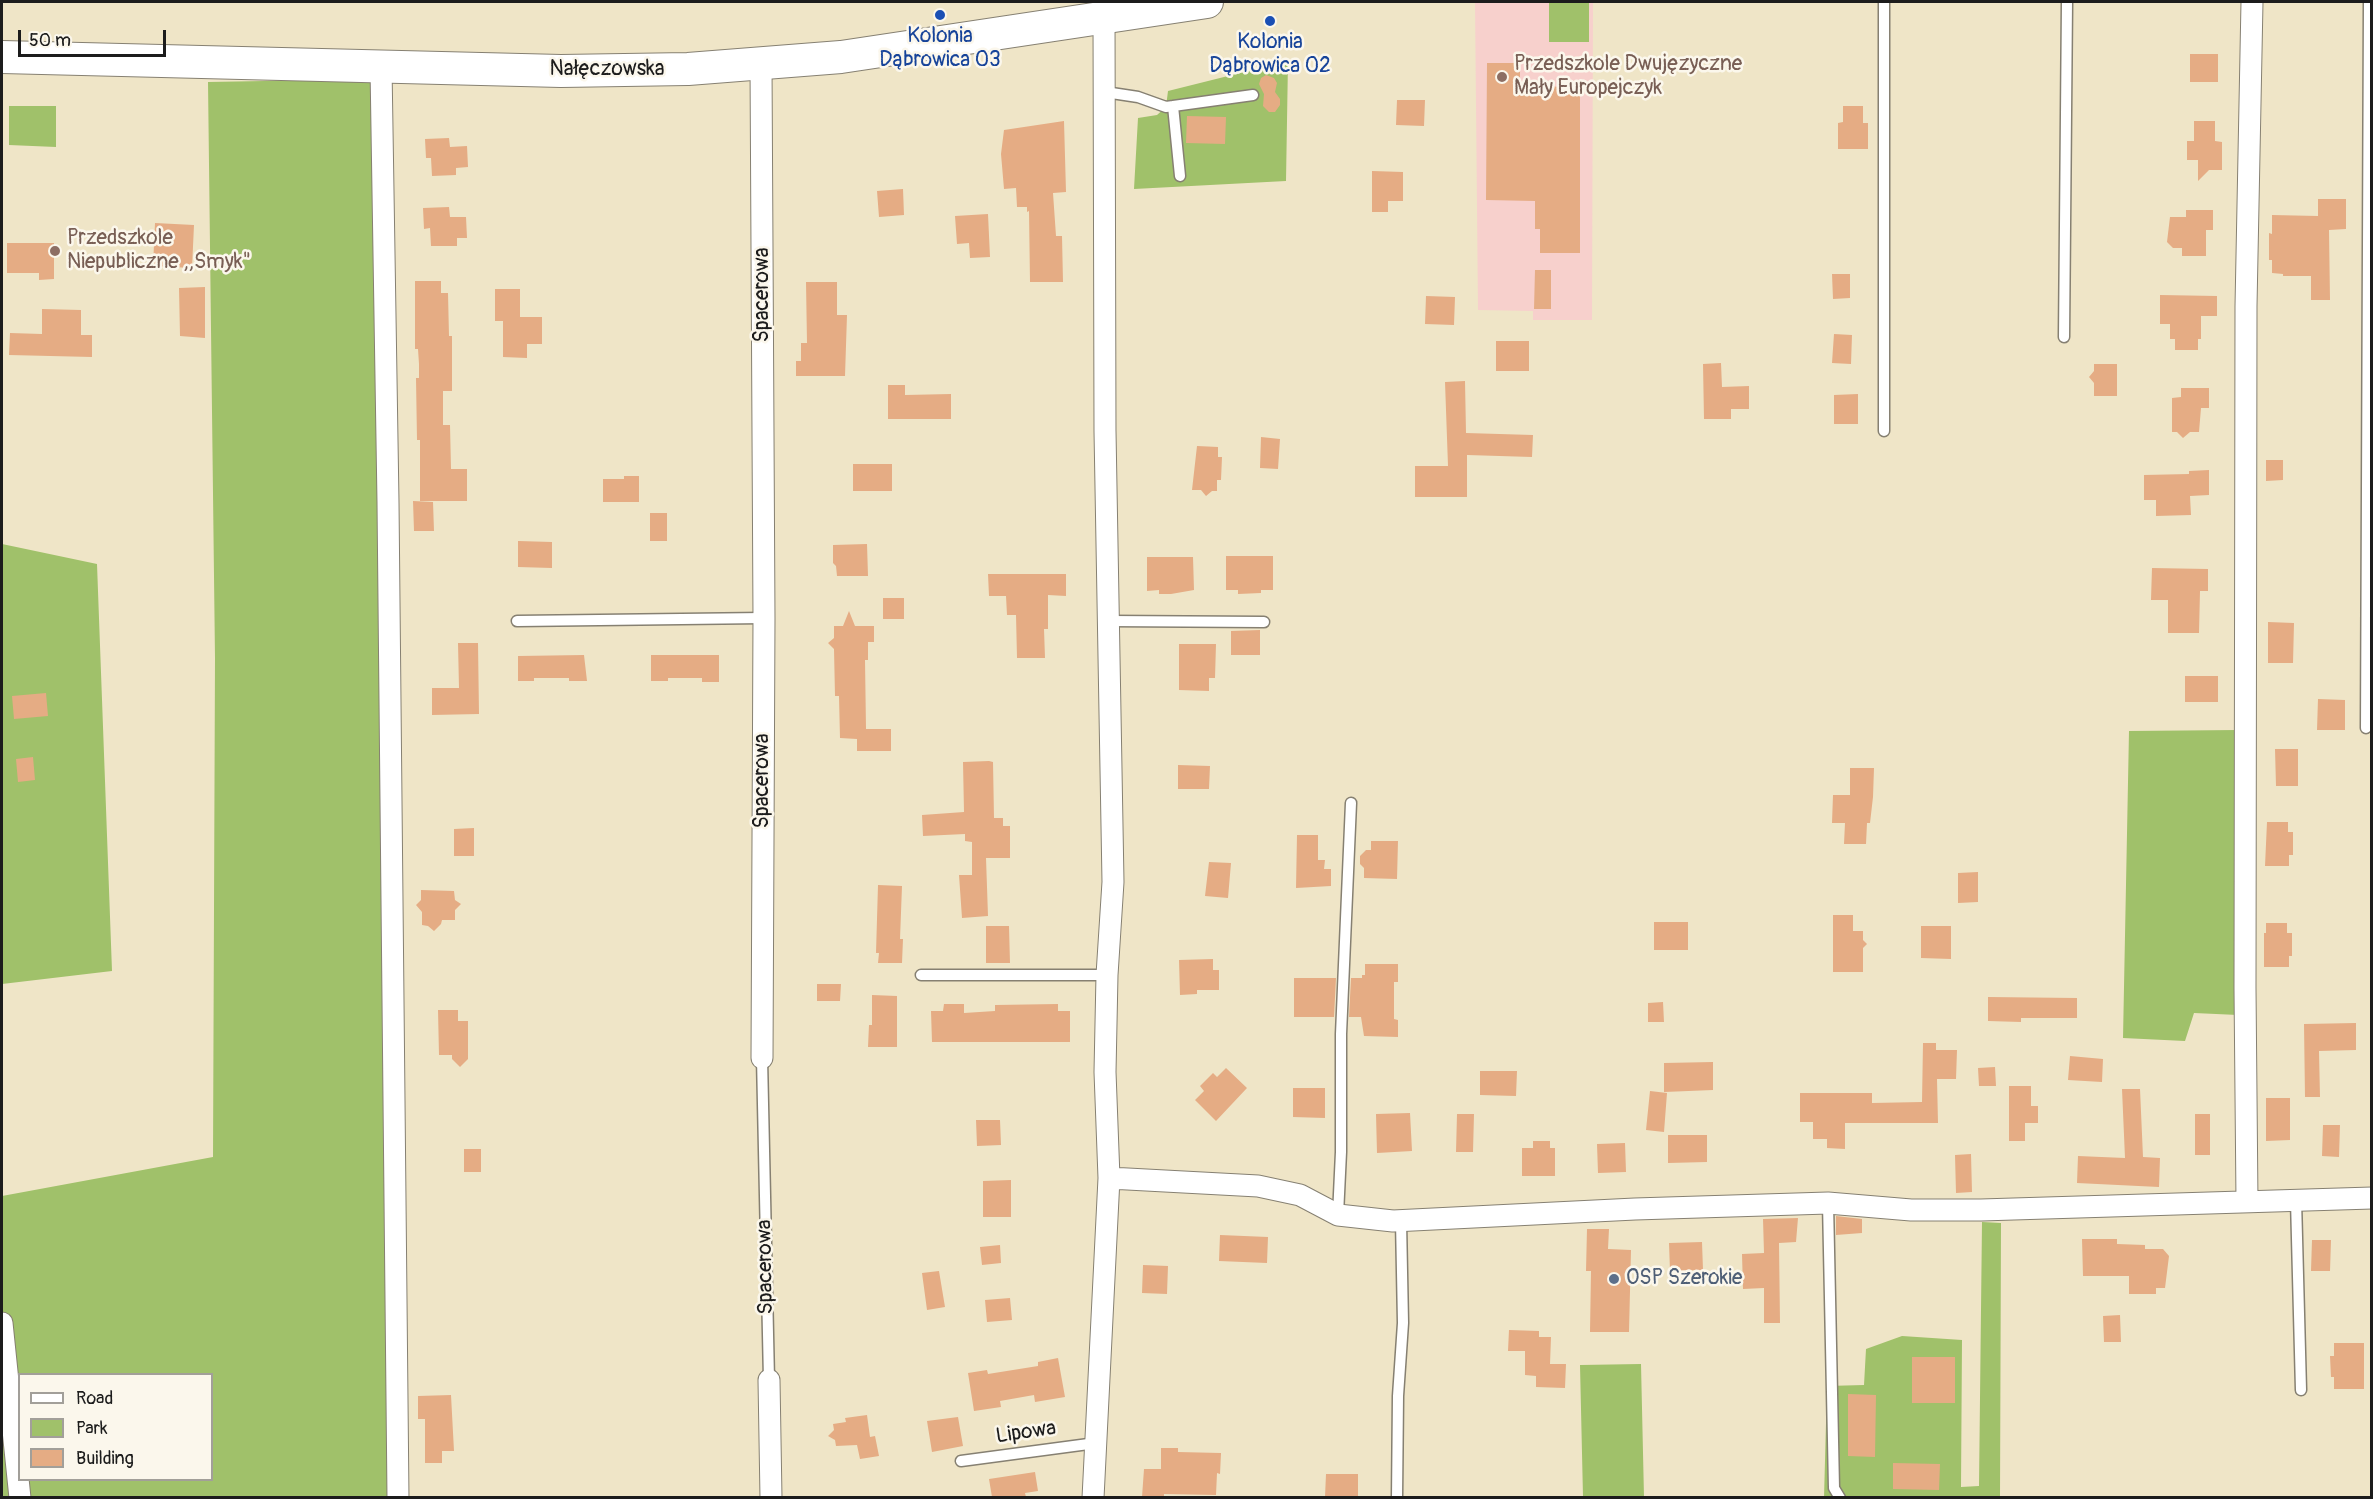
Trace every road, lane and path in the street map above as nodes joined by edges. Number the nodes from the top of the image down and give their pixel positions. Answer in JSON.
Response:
{"nodes":[{"id":1,"x":1207,"y":2,"type":"edge"},
{"id":2,"x":1884,"y":2,"type":"edge"},
{"id":3,"x":2067,"y":2,"type":"edge"},
{"id":4,"x":2252,"y":2,"type":"edge"},
{"id":5,"x":2369,"y":2,"type":"edge"},
{"id":6,"x":1104,"y":17,"type":"junction"},
{"id":7,"x":2,"y":57,"type":"edge"},
{"id":8,"x":761,"y":64,"type":"junction"},
{"id":9,"x":381,"y":67,"type":"junction"},
{"id":10,"x":1105,"y":92,"type":"junction"},
{"id":11,"x":1253,"y":95,"type":"dead end"},
{"id":12,"x":1173,"y":106,"type":"junction"},
{"id":13,"x":1180,"y":176,"type":"dead end"},
{"id":14,"x":2064,"y":337,"type":"dead end"},
{"id":15,"x":1884,"y":431,"type":"dead end"},
{"id":16,"x":764,"y":618,"type":"junction"},
{"id":17,"x":517,"y":621,"type":"dead end"},
{"id":18,"x":1108,"y":621,"type":"junction"},
{"id":19,"x":1264,"y":622,"type":"dead end"},
{"id":20,"x":2366,"y":728,"type":"dead end"},
{"id":21,"x":1351,"y":803,"type":"dead end"},
{"id":22,"x":921,"y":975,"type":"dead end"},
{"id":23,"x":1107,"y":975,"type":"junction"},
{"id":24,"x":762,"y":1058,"type":"joint"},
{"id":25,"x":1109,"y":1178,"type":"junction"},
{"id":26,"x":2372,"y":1198,"type":"edge"},
{"id":27,"x":2296,"y":1200,"type":"junction"},
{"id":28,"x":2247,"y":1202,"type":"junction"},
{"id":29,"x":1828,"y":1203,"type":"junction"},
{"id":30,"x":1338,"y":1215,"type":"junction"},
{"id":31,"x":1401,"y":1221,"type":"junction"},
{"id":32,"x":2,"y":1323,"type":"edge"},
{"id":33,"x":769,"y":1380,"type":"joint"},
{"id":34,"x":2301,"y":1390,"type":"dead end"},
{"id":35,"x":1096,"y":1443,"type":"junction"},
{"id":36,"x":961,"y":1461,"type":"dead end"},
{"id":37,"x":18,"y":1478,"type":"edge"},
{"id":38,"x":18,"y":1481,"type":"edge"},
{"id":39,"x":20,"y":1497,"type":"edge"},
{"id":40,"x":398,"y":1497,"type":"edge"},
{"id":41,"x":771,"y":1497,"type":"edge"},
{"id":42,"x":1093,"y":1497,"type":"edge"},
{"id":43,"x":1397,"y":1497,"type":"edge"},
{"id":44,"x":1840,"y":1497,"type":"edge"}],
"edges":[{"from":1,"to":6,"type":"main road","name":"Nałęczowska"},
{"from":2,"to":15,"type":"lane"},
{"from":3,"to":14,"type":"lane"},
{"from":4,"to":28,"type":"street"},
{"from":5,"to":20,"type":"lane"},
{"from":6,"to":8,"type":"main road","name":"Nałęczowska"},
{"from":6,"to":10,"type":"street"},
{"from":7,"to":9,"type":"main road","name":"Nałęczowska"},
{"from":8,"to":9,"type":"main road","name":"Nałęczowska"},
{"from":8,"to":16,"type":"street","name":"Spacerowa"},
{"from":9,"to":40,"type":"street"},
{"from":10,"to":12,"type":"lane"},
{"from":10,"to":18,"type":"street"},
{"from":11,"to":12,"type":"lane"},
{"from":12,"to":13,"type":"lane"},
{"from":16,"to":17,"type":"lane"},
{"from":16,"to":24,"type":"street","name":"Spacerowa"},
{"from":18,"to":19,"type":"lane"},
{"from":18,"to":23,"type":"street"},
{"from":21,"to":30,"type":"lane"},
{"from":22,"to":23,"type":"lane"},
{"from":23,"to":25,"type":"street"},
{"from":24,"to":33,"type":"lane","name":"Spacerowa"},
{"from":25,"to":30,"type":"street"},
{"from":25,"to":35,"type":"street"},
{"from":26,"to":27,"type":"street"},
{"from":27,"to":28,"type":"street"},
{"from":27,"to":34,"type":"lane"},
{"from":28,"to":29,"type":"street"},
{"from":29,"to":31,"type":"street"},
{"from":29,"to":44,"type":"lane"},
{"from":30,"to":31,"type":"street"},
{"from":31,"to":43,"type":"lane"},
{"from":32,"to":37,"type":"street"},
{"from":33,"to":41,"type":"street","name":"Spacerowa"},
{"from":35,"to":36,"type":"lane","name":"Lipowa"},
{"from":35,"to":42,"type":"street"},
{"from":38,"to":39,"type":"street"}]}
